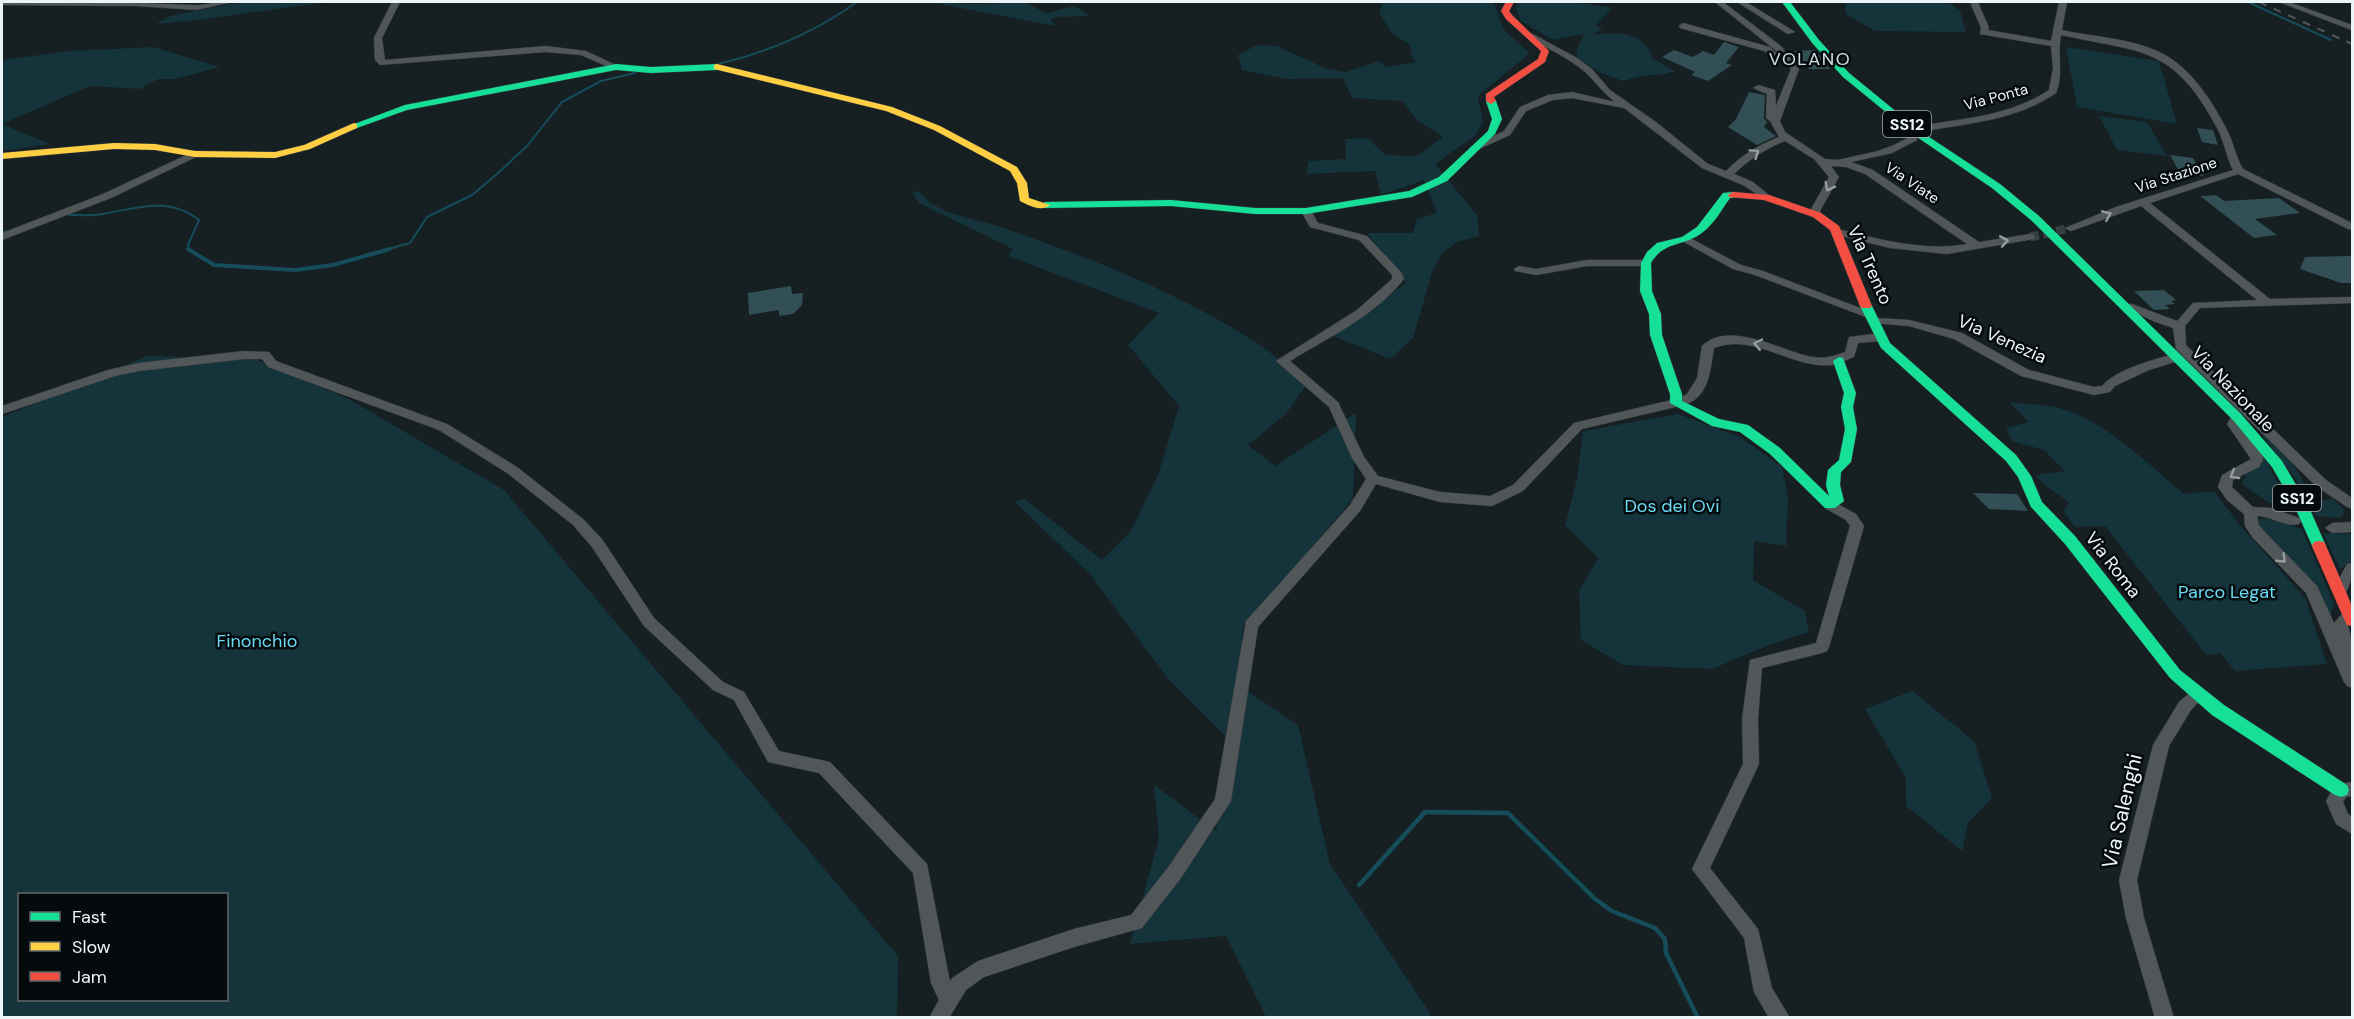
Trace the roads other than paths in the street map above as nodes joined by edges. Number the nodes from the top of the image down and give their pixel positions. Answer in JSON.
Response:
{"nodes":[{"id":1,"x":4,"y":2,"type":"edge"},
{"id":2,"x":229,"y":2,"type":"edge"},
{"id":3,"x":396,"y":2,"type":"edge"},
{"id":4,"x":1510,"y":2,"type":"edge"},
{"id":5,"x":1719,"y":2,"type":"edge"},
{"id":6,"x":1741,"y":2,"type":"edge"},
{"id":7,"x":1779,"y":2,"type":"edge"},
{"id":8,"x":1974,"y":2,"type":"edge"},
{"id":9,"x":2063,"y":2,"type":"edge"},
{"id":10,"x":2283,"y":2,"type":"edge"},
{"id":11,"x":1790,"y":7,"type":"edge"},
{"id":12,"x":1683,"y":26,"type":"dead end"},
{"id":13,"x":2352,"y":28,"type":"edge"},
{"id":14,"x":1791,"y":32,"type":"dead end"},
{"id":15,"x":2058,"y":32,"type":"junction"},
{"id":16,"x":1531,"y":36,"type":"junction"},
{"id":17,"x":2055,"y":44,"type":"junction"},
{"id":18,"x":616,"y":67,"type":"junction"},
{"id":19,"x":1791,"y":77,"type":"junction"},
{"id":20,"x":1758,"y":88,"type":"dead end"},
{"id":21,"x":1629,"y":107,"type":"junction"},
{"id":22,"x":1772,"y":126,"type":"dead end"},
{"id":23,"x":1925,"y":128,"type":"dead end"},
{"id":24,"x":1787,"y":137,"type":"junction"},
{"id":25,"x":1914,"y":138,"type":"dead end"},
{"id":26,"x":1474,"y":148,"type":"junction"},
{"id":27,"x":195,"y":154,"type":"junction"},
{"id":28,"x":2,"y":156,"type":"edge"},
{"id":29,"x":1823,"y":162,"type":"junction"},
{"id":30,"x":1837,"y":162,"type":"junction"},
{"id":31,"x":2239,"y":171,"type":"junction"},
{"id":32,"x":1728,"y":175,"type":"junction"},
{"id":33,"x":1765,"y":197,"type":"junction"},
{"id":34,"x":2143,"y":202,"type":"junction"},
{"id":35,"x":1306,"y":211,"type":"junction"},
{"id":36,"x":1817,"y":215,"type":"junction"},
{"id":37,"x":2352,"y":227,"type":"edge"},
{"id":38,"x":2070,"y":228,"type":"tunnel mouth"},
{"id":39,"x":1837,"y":232,"type":"junction"},
{"id":40,"x":2,"y":237,"type":"edge"},
{"id":41,"x":2030,"y":237,"type":"tunnel mouth"},
{"id":42,"x":1686,"y":239,"type":"junction"},
{"id":43,"x":1977,"y":246,"type":"junction"},
{"id":44,"x":1646,"y":264,"type":"junction"},
{"id":45,"x":1519,"y":269,"type":"dead end"},
{"id":46,"x":2352,"y":300,"type":"edge"},
{"id":47,"x":2120,"y":302,"type":"junction"},
{"id":48,"x":2268,"y":303,"type":"junction"},
{"id":49,"x":1874,"y":319,"type":"junction"},
{"id":50,"x":2179,"y":326,"type":"junction"},
{"id":51,"x":1880,"y":337,"type":"junction"},
{"id":52,"x":2177,"y":357,"type":"junction"},
{"id":53,"x":1839,"y":361,"type":"junction"},
{"id":54,"x":1676,"y":403,"type":"junction"},
{"id":55,"x":2,"y":410,"type":"edge"},
{"id":56,"x":2237,"y":417,"type":"junction"},
{"id":57,"x":1373,"y":479,"type":"junction"},
{"id":58,"x":2352,"y":504,"type":"edge"},
{"id":59,"x":1830,"y":505,"type":"junction"},
{"id":60,"x":2250,"y":512,"type":"junction"},
{"id":61,"x":2294,"y":521,"type":"dead end"},
{"id":62,"x":2352,"y":527,"type":"edge"},
{"id":63,"x":2332,"y":528,"type":"dead end"},
{"id":64,"x":2352,"y":567,"type":"edge"},
{"id":65,"x":2340,"y":590,"type":"junction"},
{"id":66,"x":2351,"y":618,"type":"edge"},
{"id":67,"x":2352,"y":660,"type":"edge"},
{"id":68,"x":2352,"y":682,"type":"edge"},
{"id":69,"x":2198,"y":694,"type":"junction"},
{"id":70,"x":2347,"y":790,"type":"edge"},
{"id":71,"x":2347,"y":823,"type":"edge"},
{"id":72,"x":2352,"y":834,"type":"edge"},
{"id":73,"x":949,"y":1000,"type":"junction"},
{"id":74,"x":938,"y":1017,"type":"edge"},
{"id":75,"x":1781,"y":1017,"type":"edge"},
{"id":76,"x":2165,"y":1017,"type":"edge"}],
"edges":[{"from":1,"to":2,"type":"street"},
{"from":3,"to":18,"type":"street"},
{"from":4,"to":16,"type":"street"},
{"from":5,"to":19,"type":"street"},
{"from":6,"to":14,"type":"street"},
{"from":7,"to":11,"type":"street"},
{"from":8,"to":17,"type":"street"},
{"from":9,"to":15,"type":"street","name":"Via Ponta"},
{"from":10,"to":13,"type":"street"},
{"from":11,"to":47,"type":"street","name":"Via Nazionale","number":"SS12"},
{"from":12,"to":19,"type":"street"},
{"from":15,"to":17,"type":"street","name":"Via Ponta"},
{"from":15,"to":31,"type":"street","name":"Via Stazione"},
{"from":16,"to":21,"type":"street"},
{"from":16,"to":26,"type":"street"},
{"from":17,"to":23,"type":"street","name":"Via Ponta"},
{"from":18,"to":27,"type":"street"},
{"from":18,"to":35,"type":"street"},
{"from":19,"to":24,"type":"street"},
{"from":20,"to":22,"type":"street"},
{"from":21,"to":26,"type":"street"},
{"from":21,"to":32,"type":"street"},
{"from":24,"to":29,"type":"street"},
{"from":32,"to":24,"type":"street","one_way":true},
{"from":25,"to":30,"type":"street"},
{"from":26,"to":35,"type":"street"},
{"from":27,"to":28,"type":"street"},
{"from":27,"to":40,"type":"street"},
{"from":29,"to":30,"type":"street","name":"Via Viate"},
{"from":29,"to":36,"type":"street","one_way":true},
{"from":30,"to":43,"type":"street","name":"Via Viate"},
{"from":31,"to":34,"type":"street","name":"Via Stazione"},
{"from":31,"to":37,"type":"street"},
{"from":32,"to":33,"type":"street"},
{"from":33,"to":36,"type":"street"},
{"from":33,"to":42,"type":"street"},
{"from":38,"to":34,"type":"street","name":"Via Stazione","one_way":true},
{"from":34,"to":48,"type":"street"},
{"from":35,"to":57,"type":"street"},
{"from":36,"to":39,"type":"street","name":"Via Trento"},
{"from":39,"to":43,"type":"street"},
{"from":39,"to":49,"type":"street","name":"Via Trento"},
{"from":43,"to":41,"type":"street","one_way":true},
{"from":42,"to":44,"type":"street"},
{"from":42,"to":49,"type":"street","name":"Via Venezia"},
{"from":44,"to":45,"type":"street"},
{"from":44,"to":54,"type":"street"},
{"from":46,"to":48,"type":"street"},
{"from":47,"to":50,"type":"street"},
{"from":47,"to":52,"type":"street","name":"Via Nazionale","number":"SS12"},
{"from":48,"to":50,"type":"street"},
{"from":49,"to":51,"type":"street","name":"Via Trento"},
{"from":49,"to":52,"type":"street","name":"Via Venezia"},
{"from":50,"to":58,"type":"street"},
{"from":51,"to":53,"type":"street"},
{"from":51,"to":69,"type":"street","name":"Via Roma"},
{"from":52,"to":56,"type":"street","name":"Via Nazionale","number":"SS12"},
{"from":53,"to":54,"type":"street","one_way":true},
{"from":53,"to":59,"type":"street"},
{"from":54,"to":57,"type":"street"},
{"from":54,"to":59,"type":"street"},
{"from":55,"to":73,"type":"street"},
{"from":56,"to":60,"type":"street","one_way":true},
{"from":56,"to":65,"type":"street","name":"Via Nazionale","number":"SS12"},
{"from":57,"to":73,"type":"street"},
{"from":59,"to":75,"type":"street"},
{"from":60,"to":61,"type":"street"},
{"from":60,"to":68,"type":"street","one_way":true},
{"from":62,"to":63,"type":"street"},
{"from":64,"to":65,"type":"street"},
{"from":65,"to":66,"type":"street","name":"Via Nazionale","number":"SS12"},
{"from":66,"to":67,"type":"street"},
{"from":69,"to":70,"type":"street","name":"Via Roma"},
{"from":69,"to":76,"type":"street","name":"Via Salenghi"},
{"from":70,"to":71,"type":"street"},
{"from":71,"to":72,"type":"street"},
{"from":73,"to":74,"type":"street"}]}
